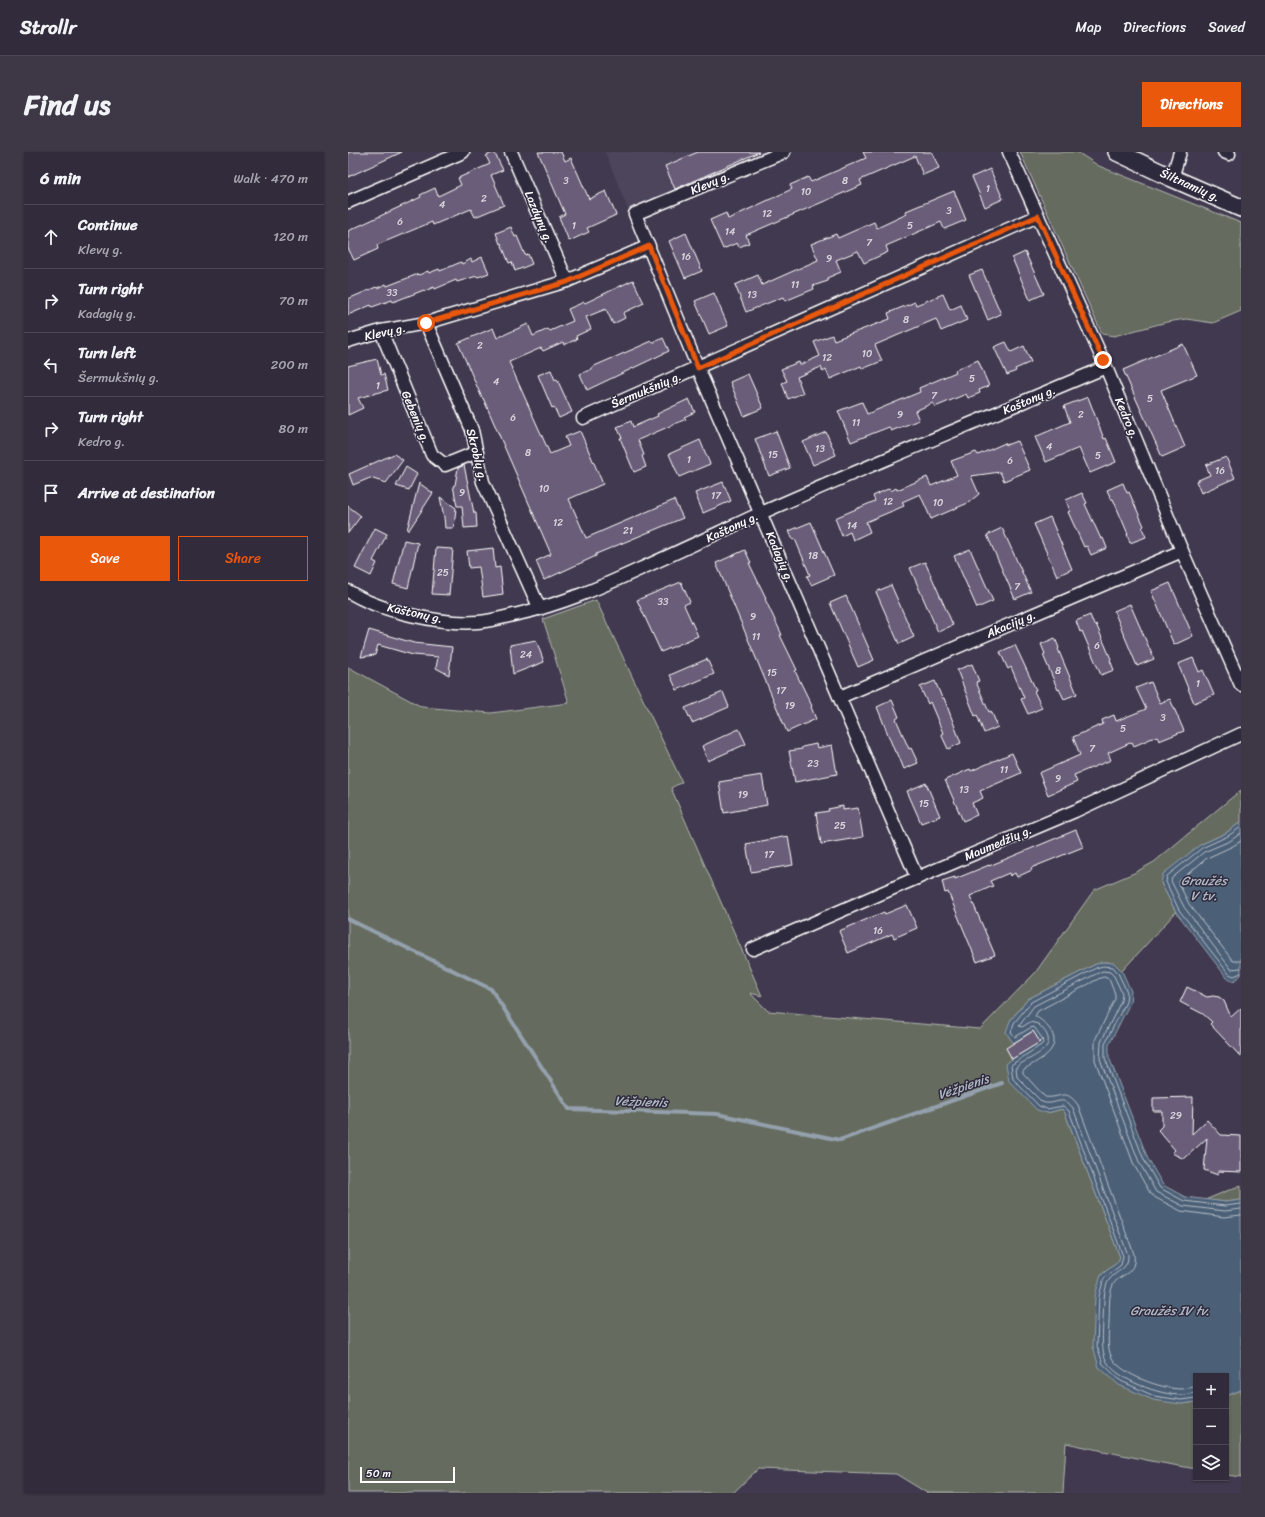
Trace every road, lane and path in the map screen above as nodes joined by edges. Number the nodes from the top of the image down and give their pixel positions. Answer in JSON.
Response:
{"nodes":[{"id":1,"x":463,"y":152,"type":"edge"},
{"id":2,"x":511,"y":152,"type":"edge"},
{"id":3,"x":784,"y":152,"type":"edge"},
{"id":4,"x":1009,"y":152,"type":"edge"},
{"id":5,"x":1117,"y":152,"type":"edge"},
{"id":6,"x":1180,"y":152,"type":"edge"},
{"id":7,"x":1172,"y":178,"type":"junction"},
{"id":8,"x":348,"y":202,"type":"edge"},
{"id":9,"x":1241,"y":208,"type":"edge"},
{"id":10,"x":635,"y":214,"type":"joint"},
{"id":11,"x":1038,"y":216,"type":"junction"},
{"id":12,"x":649,"y":246,"type":"junction"},
{"id":13,"x":567,"y":282,"type":"junction"},
{"id":14,"x":426,"y":323,"type":"junction"},
{"id":15,"x":380,"y":331,"type":"junction"},
{"id":16,"x":348,"y":341,"type":"edge"},
{"id":17,"x":1106,"y":367,"type":"junction"},
{"id":18,"x":698,"y":368,"type":"junction"},
{"id":19,"x":583,"y":418,"type":"dead end"},
{"id":20,"x":477,"y":452,"type":"junction"},
{"id":21,"x":761,"y":514,"type":"junction"},
{"id":22,"x":1182,"y":551,"type":"junction"},
{"id":23,"x":348,"y":591,"type":"edge"},
{"id":24,"x":540,"y":609,"type":"junction"},
{"id":25,"x":1241,"y":685,"type":"edge"},
{"id":26,"x":840,"y":697,"type":"junction"},
{"id":27,"x":1241,"y":734,"type":"edge"},
{"id":28,"x":917,"y":878,"type":"junction"},
{"id":29,"x":754,"y":949,"type":"dead end"}],
"edges":[{"from":1,"to":8,"type":"street"},
{"from":2,"to":13,"type":"street","name":"Lazdynų g."},
{"from":3,"to":10,"type":"street","name":"Klevų g."},
{"from":4,"to":11,"type":"street","name":"Kedro g."},
{"from":5,"to":7,"type":"main road","name":"Šiltnamių g."},
{"from":6,"to":7,"type":"street"},
{"from":7,"to":9,"type":"main road","name":"Šiltnamių g."},
{"from":10,"to":12,"type":"street","name":"Kadagių g."},
{"from":11,"to":17,"type":"street","name":"Kedro g."},
{"from":11,"to":18,"type":"street","name":"Šermukšnių g."},
{"from":12,"to":13,"type":"street","name":"Klevų g."},
{"from":12,"to":18,"type":"street","name":"Kadagių g."},
{"from":13,"to":14,"type":"street","name":"Klevų g."},
{"from":14,"to":15,"type":"street","name":"Klevų g."},
{"from":14,"to":20,"type":"street","name":"Skroblų g."},
{"from":15,"to":16,"type":"street","name":"Klevų g."},
{"from":15,"to":20,"type":"street","name":"Gebenių g."},
{"from":17,"to":21,"type":"street","name":"Kaštonų g."},
{"from":17,"to":22,"type":"street","name":"Kedro g."},
{"from":18,"to":19,"type":"street","name":"Šermukšnių g."},
{"from":18,"to":21,"type":"street","name":"Kadagių g."},
{"from":20,"to":24,"type":"street","name":"Skroblų g."},
{"from":21,"to":24,"type":"street","name":"Kaštonų g."},
{"from":21,"to":26,"type":"street","name":"Kadagių g."},
{"from":22,"to":25,"type":"street","name":"Kedro g."},
{"from":22,"to":26,"type":"street","name":"Akacijų g."},
{"from":23,"to":24,"type":"street","name":"Kaštonų g."},
{"from":26,"to":28,"type":"street","name":"Kadagių g."},
{"from":27,"to":28,"type":"street","name":"Maumedžių g."},
{"from":28,"to":29,"type":"street","name":"Maumedžių g."}]}
